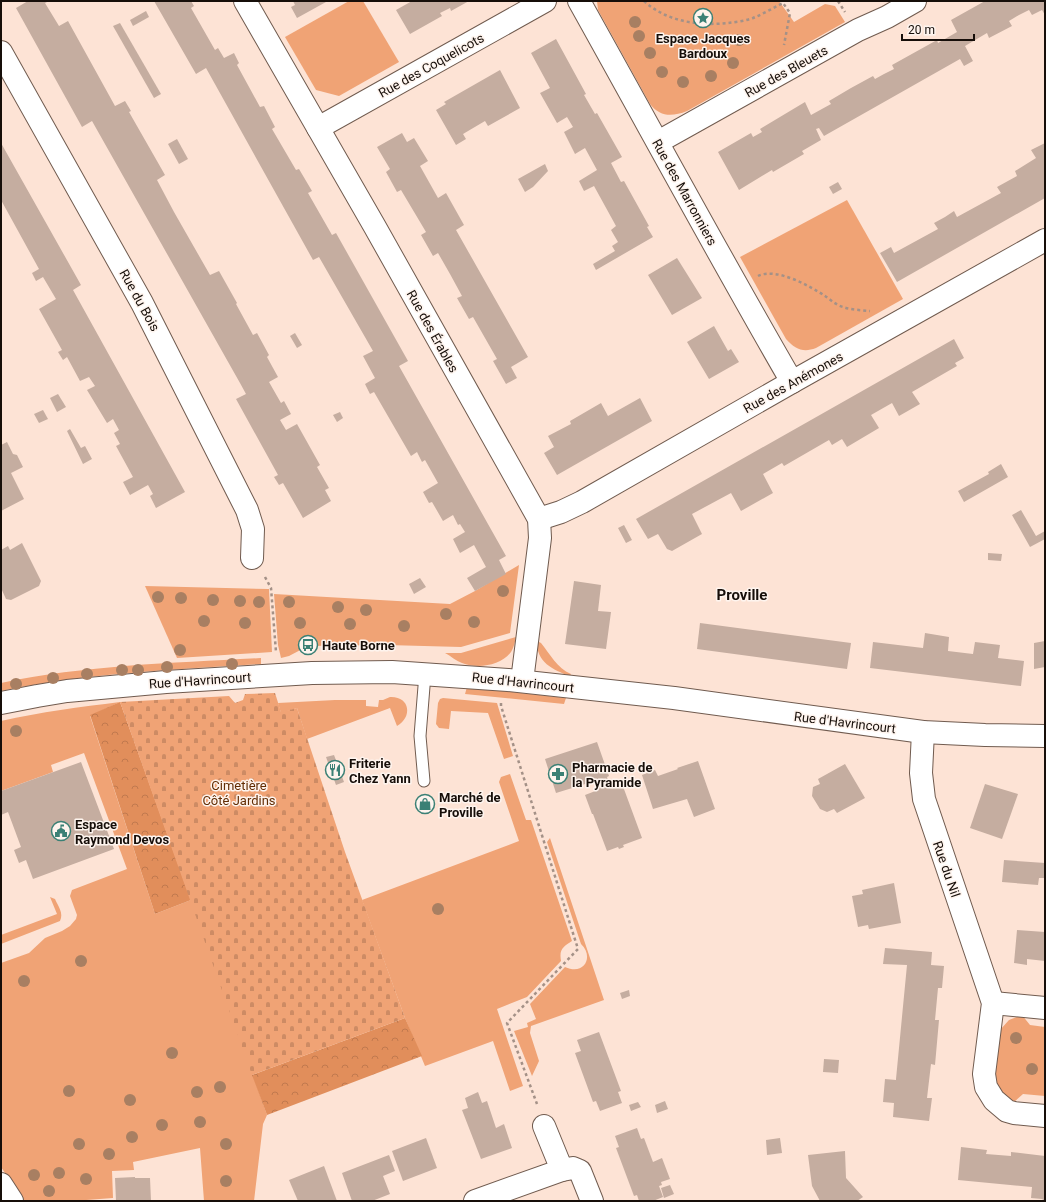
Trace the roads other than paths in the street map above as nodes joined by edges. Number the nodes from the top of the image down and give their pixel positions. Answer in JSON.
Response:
{"nodes":[{"id":1,"x":245,"y":1,"type":"edge"},
{"id":2,"x":545,"y":1,"type":"edge"},
{"id":3,"x":579,"y":1,"type":"edge"},
{"id":4,"x":915,"y":1,"type":"edge"},
{"id":5,"x":1,"y":52,"type":"edge"},
{"id":6,"x":318,"y":128,"type":"junction"},
{"id":7,"x":658,"y":142,"type":"junction"},
{"id":8,"x":1045,"y":240,"type":"edge"},
{"id":9,"x":792,"y":382,"type":"junction"},
{"id":10,"x":539,"y":519,"type":"junction"},
{"id":11,"x":252,"y":558,"type":"road end"},
{"id":12,"x":425,"y":674,"type":"junction"},
{"id":13,"x":515,"y":681,"type":"junction"},
{"id":14,"x":1,"y":703,"type":"edge"},
{"id":15,"x":922,"y":732,"type":"junction"},
{"id":16,"x":1045,"y":736,"type":"edge"},
{"id":17,"x":424,"y":781,"type":"dead end"},
{"id":18,"x":993,"y":1003,"type":"junction"},
{"id":19,"x":1045,"y":1008,"type":"edge"},
{"id":20,"x":1045,"y":1116,"type":"edge"},
{"id":21,"x":544,"y":1126,"type":"road end"},
{"id":22,"x":562,"y":1170,"type":"junction"},
{"id":23,"x":1,"y":1184,"type":"edge"},
{"id":24,"x":12,"y":1201,"type":"edge"},
{"id":25,"x":475,"y":1201,"type":"edge"},
{"id":26,"x":592,"y":1201,"type":"edge"}],
"edges":[{"from":1,"to":6,"type":"street","name":"Rue des Érables"},
{"from":2,"to":6,"type":"street","name":"Rue des Coquelicots"},
{"from":3,"to":7,"type":"street","name":"Rue des Marronniers"},
{"from":4,"to":7,"type":"street","name":"Rue des Bleuets"},
{"from":5,"to":11,"type":"street","name":"Rue du Bois"},
{"from":6,"to":10,"type":"street","name":"Rue des Érables"},
{"from":7,"to":9,"type":"street","name":"Rue des Marronniers"},
{"from":8,"to":9,"type":"street","name":"Rue des Anémones"},
{"from":9,"to":10,"type":"street","name":"Rue des Anémones"},
{"from":10,"to":13,"type":"street","name":"Rue des Érables"},
{"from":12,"to":13,"type":"street","name":"Rue d'Havrincourt"},
{"from":12,"to":14,"type":"street","name":"Rue d'Havrincourt"},
{"from":12,"to":17,"type":"lane"},
{"from":13,"to":15,"type":"street","name":"Rue d'Havrincourt"},
{"from":15,"to":16,"type":"street","name":"Rue d'Havrincourt"},
{"from":15,"to":18,"type":"street","name":"Rue du Nil"},
{"from":18,"to":19,"type":"street"},
{"from":18,"to":20,"type":"street"},
{"from":21,"to":22,"type":"street"},
{"from":22,"to":25,"type":"street"},
{"from":22,"to":26,"type":"street"},
{"from":23,"to":24,"type":"street"}]}
